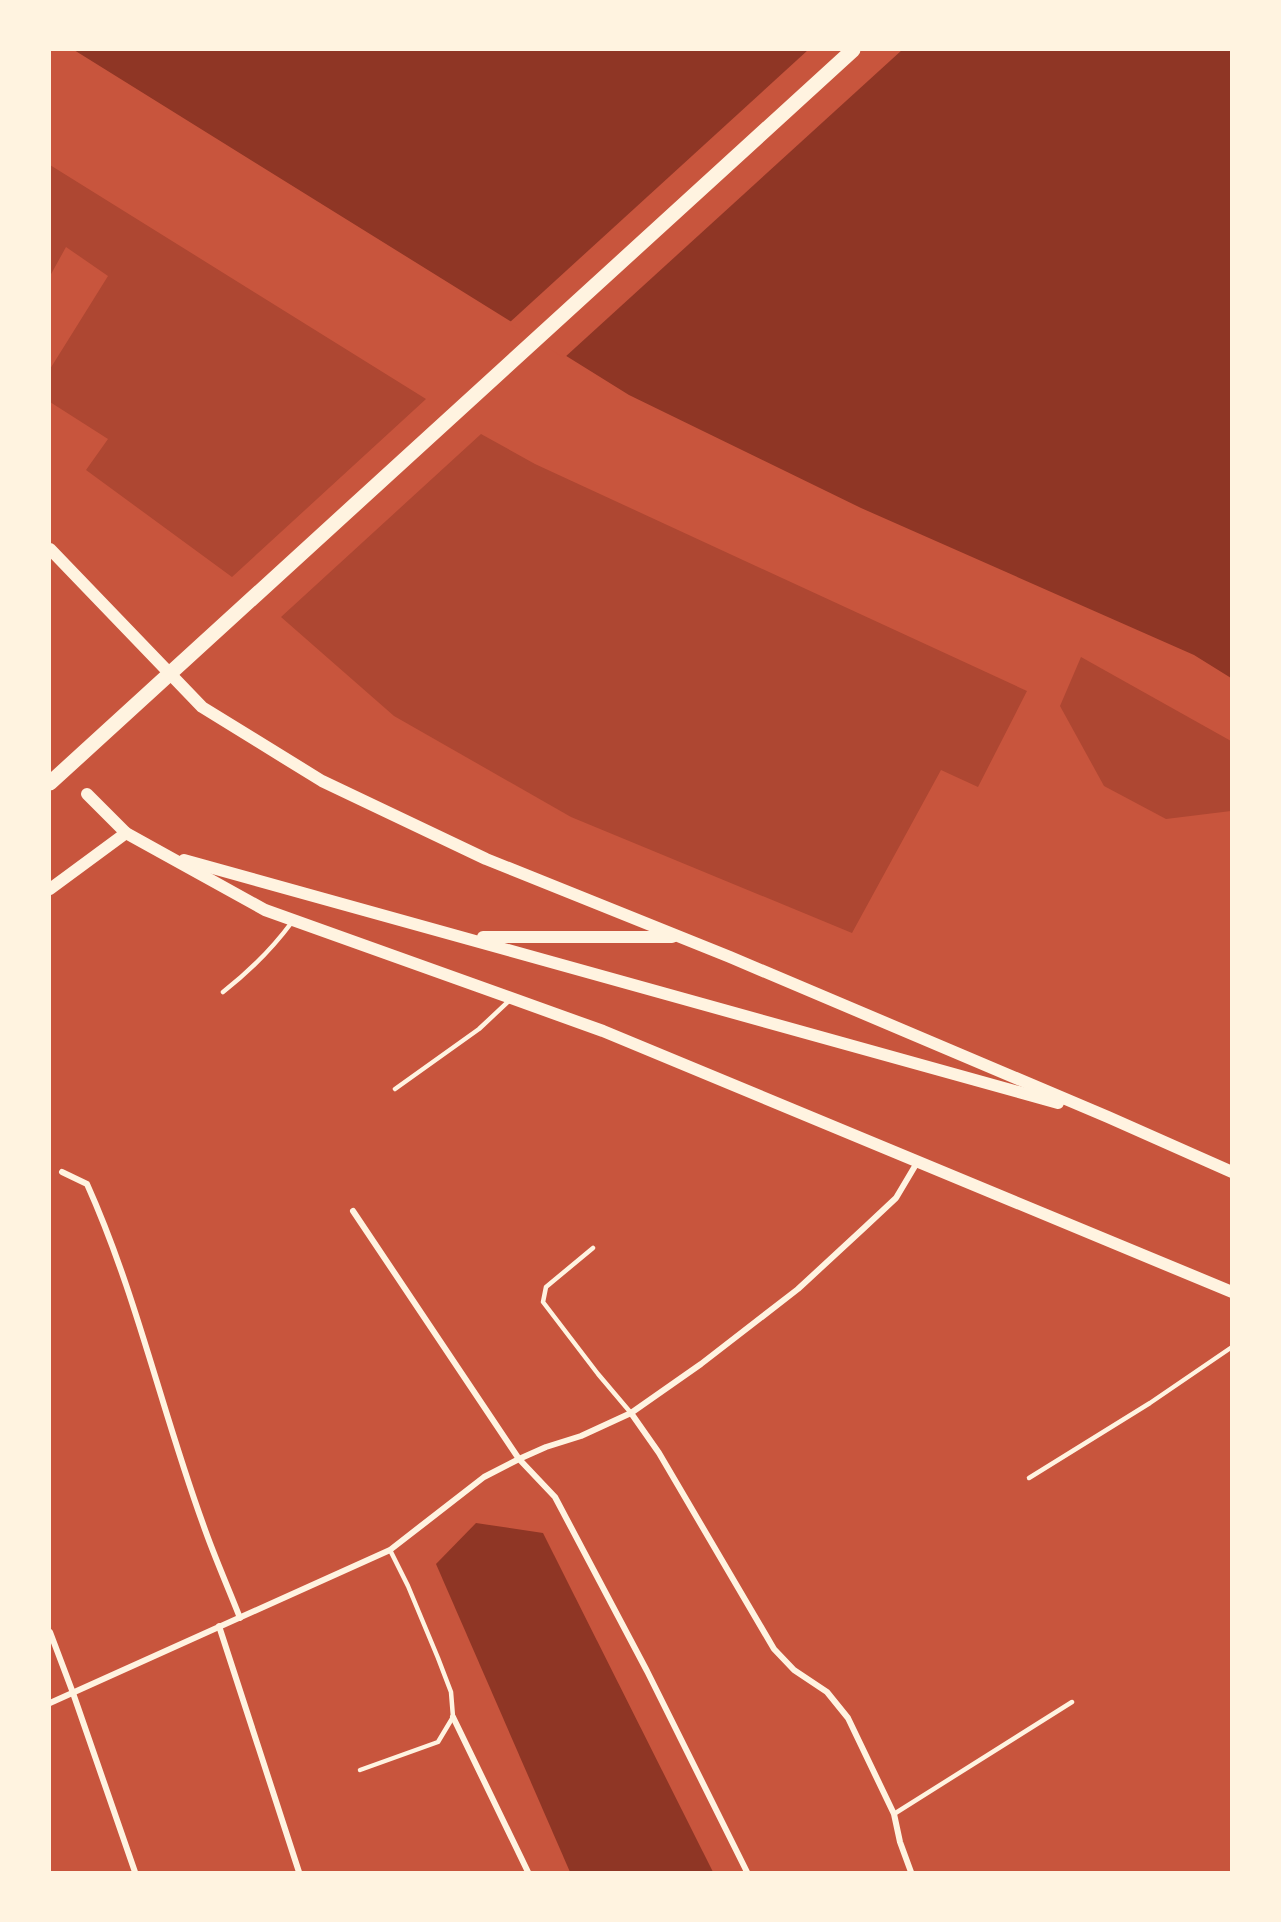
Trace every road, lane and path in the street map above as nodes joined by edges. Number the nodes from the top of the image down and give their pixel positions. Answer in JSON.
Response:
{"nodes":[{"id":1,"x":853,"y":50,"type":"edge"},
{"id":2,"x":50,"y":549,"type":"edge"},
{"id":3,"x":50,"y":783,"type":"edge"},
{"id":4,"x":87,"y":794,"type":"dead end"},
{"id":5,"x":126,"y":833,"type":"junction"},
{"id":6,"x":165,"y":855,"type":"junction"},
{"id":7,"x":50,"y":888,"type":"edge"},
{"id":8,"x":294,"y":920,"type":"junction"},
{"id":9,"x":466,"y":937,"type":"junction"},
{"id":10,"x":680,"y":938,"type":"junction"},
{"id":11,"x":223,"y":992,"type":"dead end"},
{"id":12,"x":513,"y":998,"type":"junction"},
{"id":13,"x":395,"y":1089,"type":"dead end"},
{"id":14,"x":1108,"y":1117,"type":"junction"},
{"id":15,"x":918,"y":1161,"type":"junction"},
{"id":16,"x":62,"y":1172,"type":"dead end"},
{"id":17,"x":1232,"y":1172,"type":"edge"},
{"id":18,"x":354,"y":1211,"type":"dead end"},
{"id":19,"x":593,"y":1248,"type":"dead end"},
{"id":20,"x":1232,"y":1292,"type":"edge"},
{"id":21,"x":1232,"y":1347,"type":"edge"},
{"id":22,"x":632,"y":1413,"type":"junction"},
{"id":23,"x":519,"y":1459,"type":"junction"},
{"id":24,"x":1029,"y":1478,"type":"dead end"},
{"id":25,"x":390,"y":1550,"type":"junction"},
{"id":26,"x":240,"y":1618,"type":"junction"},
{"id":27,"x":219,"y":1626,"type":"junction"},
{"id":28,"x":50,"y":1632,"type":"edge"},
{"id":29,"x":73,"y":1693,"type":"junction"},
{"id":30,"x":1072,"y":1702,"type":"dead end"},
{"id":31,"x":50,"y":1703,"type":"edge"},
{"id":32,"x":453,"y":1718,"type":"junction"},
{"id":33,"x":360,"y":1770,"type":"dead end"},
{"id":34,"x":894,"y":1814,"type":"junction"},
{"id":35,"x":135,"y":1872,"type":"edge"},
{"id":36,"x":299,"y":1872,"type":"edge"},
{"id":37,"x":528,"y":1872,"type":"edge"},
{"id":38,"x":747,"y":1872,"type":"edge"},
{"id":39,"x":911,"y":1872,"type":"edge"}],
"edges":[{"from":1,"to":3,"type":"main road"},
{"from":2,"to":10,"type":"main road"},
{"from":4,"to":5,"type":"main road"},
{"from":5,"to":6,"type":"main road"},
{"from":5,"to":7,"type":"main road"},
{"from":6,"to":8,"type":"main road"},
{"from":6,"to":9,"type":"main road"},
{"from":8,"to":11,"type":"lane"},
{"from":8,"to":12,"type":"main road"},
{"from":9,"to":10,"type":"main road"},
{"from":9,"to":14,"type":"main road"},
{"from":10,"to":14,"type":"main road"},
{"from":12,"to":13,"type":"lane"},
{"from":12,"to":15,"type":"main road"},
{"from":14,"to":17,"type":"main road"},
{"from":15,"to":20,"type":"main road"},
{"from":15,"to":22,"type":"street"},
{"from":16,"to":26,"type":"street"},
{"from":18,"to":23,"type":"street"},
{"from":19,"to":22,"type":"lane"},
{"from":21,"to":24,"type":"lane"},
{"from":22,"to":23,"type":"street"},
{"from":22,"to":34,"type":"street"},
{"from":23,"to":25,"type":"street"},
{"from":23,"to":38,"type":"street"},
{"from":25,"to":26,"type":"street"},
{"from":25,"to":32,"type":"lane"},
{"from":26,"to":27,"type":"street"},
{"from":27,"to":29,"type":"street"},
{"from":27,"to":36,"type":"street"},
{"from":28,"to":29,"type":"street"},
{"from":29,"to":31,"type":"street"},
{"from":29,"to":35,"type":"street"},
{"from":30,"to":34,"type":"lane"},
{"from":32,"to":33,"type":"lane"},
{"from":32,"to":37,"type":"street"},
{"from":34,"to":39,"type":"street"}]}
